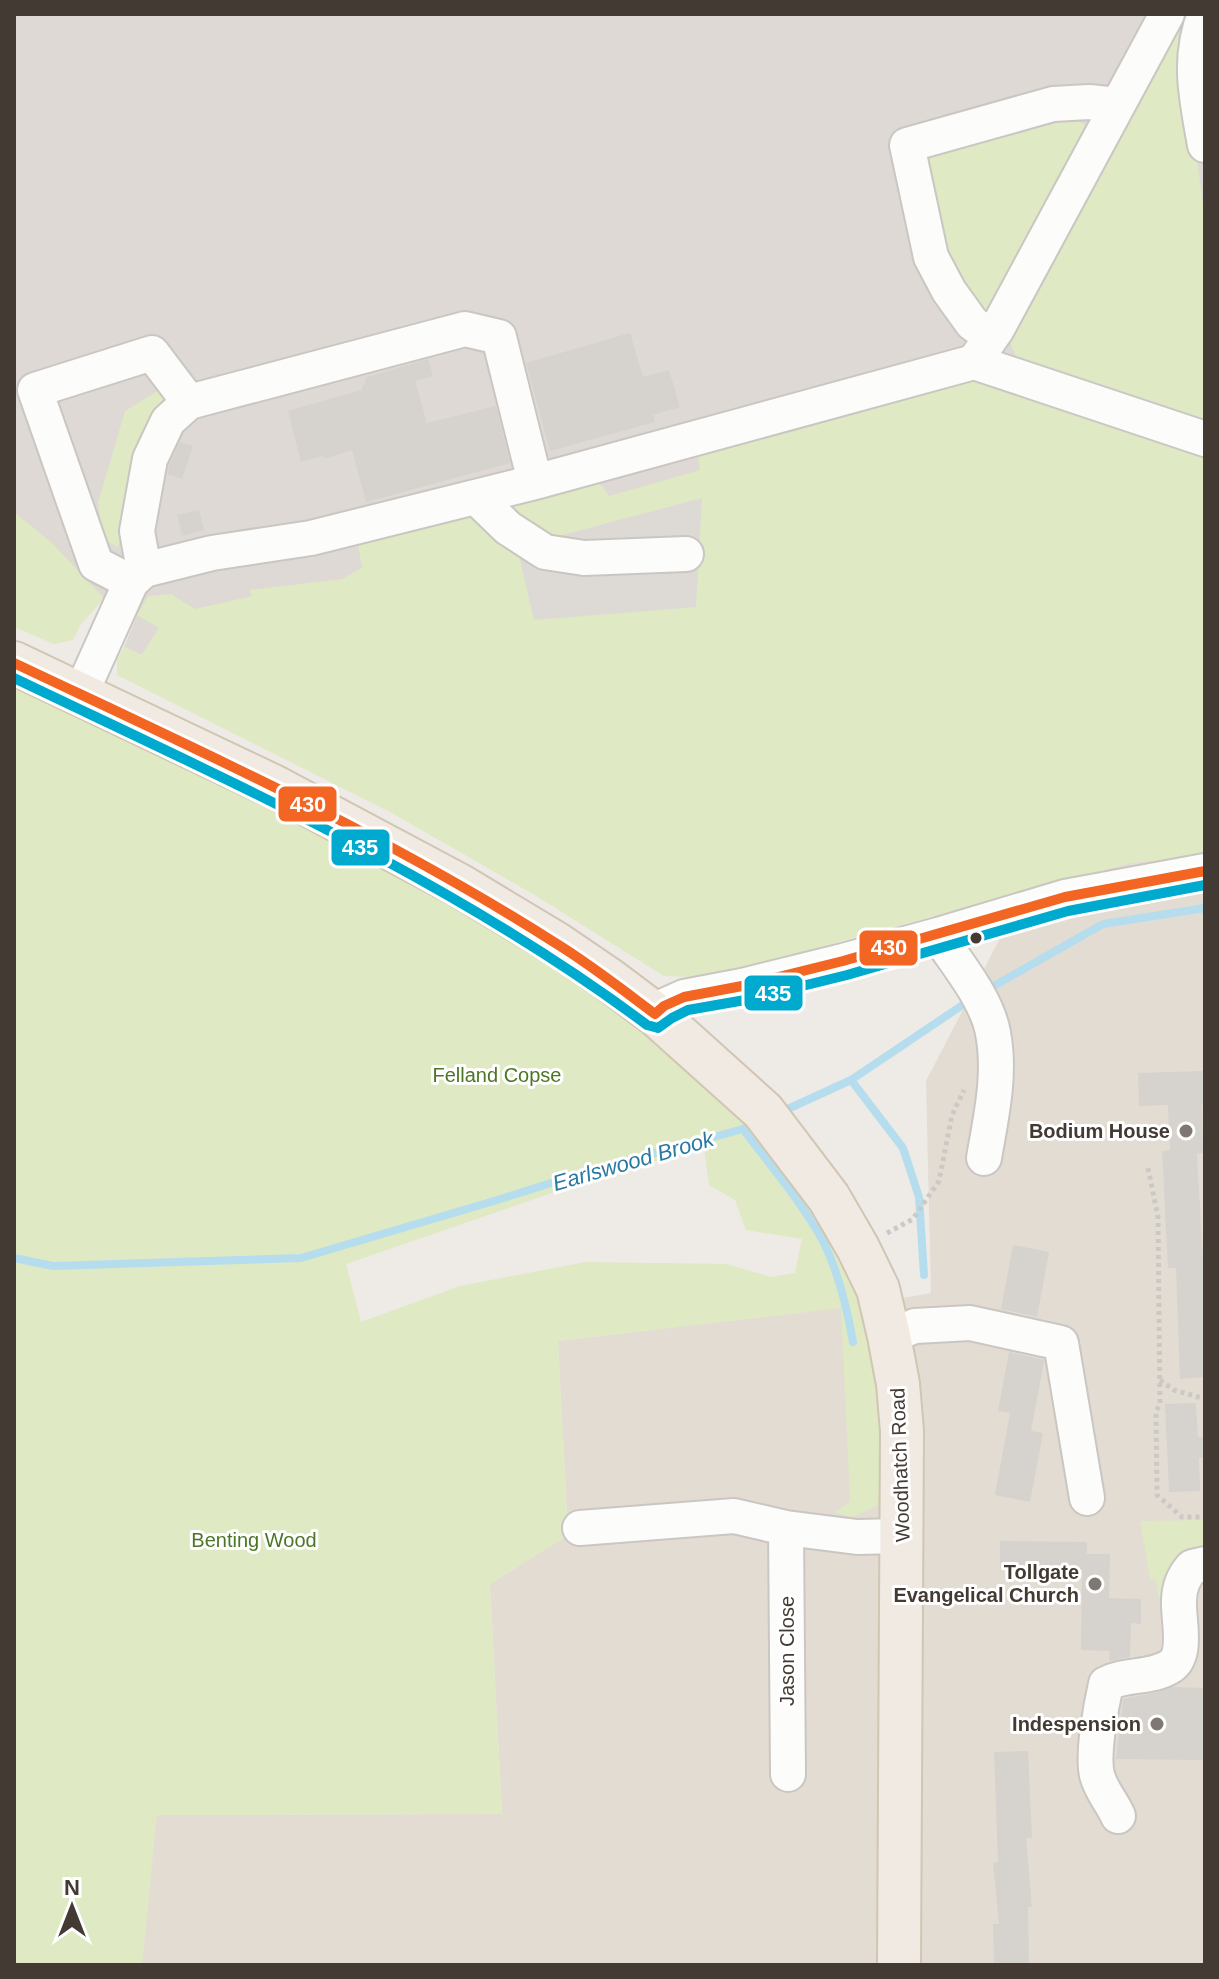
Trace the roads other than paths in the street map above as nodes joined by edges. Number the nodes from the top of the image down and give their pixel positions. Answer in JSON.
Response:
{"nodes":[{"id":1,"x":1167,"y":14,"type":"edge"},
{"id":2,"x":1205,"y":14,"type":"edge"},
{"id":3,"x":1118,"y":105,"type":"junction"},
{"id":4,"x":1205,"y":145,"type":"edge"},
{"id":5,"x":983,"y":350,"type":"junction"},
{"id":6,"x":189,"y":402,"type":"junction"},
{"id":7,"x":1205,"y":439,"type":"edge"},
{"id":8,"x":535,"y":482,"type":"junction"},
{"id":9,"x":476,"y":497,"type":"junction"},
{"id":10,"x":686,"y":554,"type":"dead end"},
{"id":11,"x":138,"y":576,"type":"junction"},
{"id":12,"x":14,"y":663,"type":"edge"},
{"id":13,"x":81,"y":693,"type":"junction"},
{"id":14,"x":1205,"y":871,"type":"edge"},
{"id":15,"x":938,"y":935,"type":"junction"},
{"id":16,"x":655,"y":1014,"type":"junction"},
{"id":17,"x":984,"y":1158,"type":"dead end"},
{"id":18,"x":889,"y":1336,"type":"junction"},
{"id":19,"x":1087,"y":1498,"type":"dead end"},
{"id":20,"x":580,"y":1528,"type":"dead end"},
{"id":21,"x":786,"y":1528,"type":"junction"},
{"id":22,"x":902,"y":1536,"type":"junction"},
{"id":23,"x":1205,"y":1564,"type":"edge"},
{"id":24,"x":788,"y":1774,"type":"dead end"},
{"id":25,"x":1118,"y":1816,"type":"dead end"},
{"id":26,"x":899,"y":1965,"type":"edge"}],
"edges":[{"from":1,"to":3,"type":"street"},
{"from":2,"to":4,"type":"street"},
{"from":3,"to":5,"type":"street"},
{"from":3,"to":5,"type":"street"},
{"from":5,"to":7,"type":"street"},
{"from":5,"to":8,"type":"street"},
{"from":6,"to":8,"type":"street"},
{"from":6,"to":11,"type":"street"},
{"from":6,"to":11,"type":"street"},
{"from":8,"to":9,"type":"street"},
{"from":9,"to":10,"type":"street"},
{"from":9,"to":11,"type":"street"},
{"from":11,"to":13,"type":"street"},
{"from":12,"to":13,"type":"main road","name":"Woodhatch Road"},
{"from":13,"to":16,"type":"main road","name":"Woodhatch Road"},
{"from":14,"to":15,"type":"street"},
{"from":15,"to":16,"type":"street"},
{"from":15,"to":17,"type":"street"},
{"from":16,"to":18,"type":"main road","name":"Woodhatch Road"},
{"from":18,"to":19,"type":"street"},
{"from":18,"to":22,"type":"main road","name":"Woodhatch Road"},
{"from":20,"to":21,"type":"street"},
{"from":21,"to":22,"type":"street"},
{"from":21,"to":24,"type":"street","name":"Jason Close"},
{"from":22,"to":26,"type":"main road","name":"Woodhatch Road"},
{"from":23,"to":25,"type":"street"}]}
